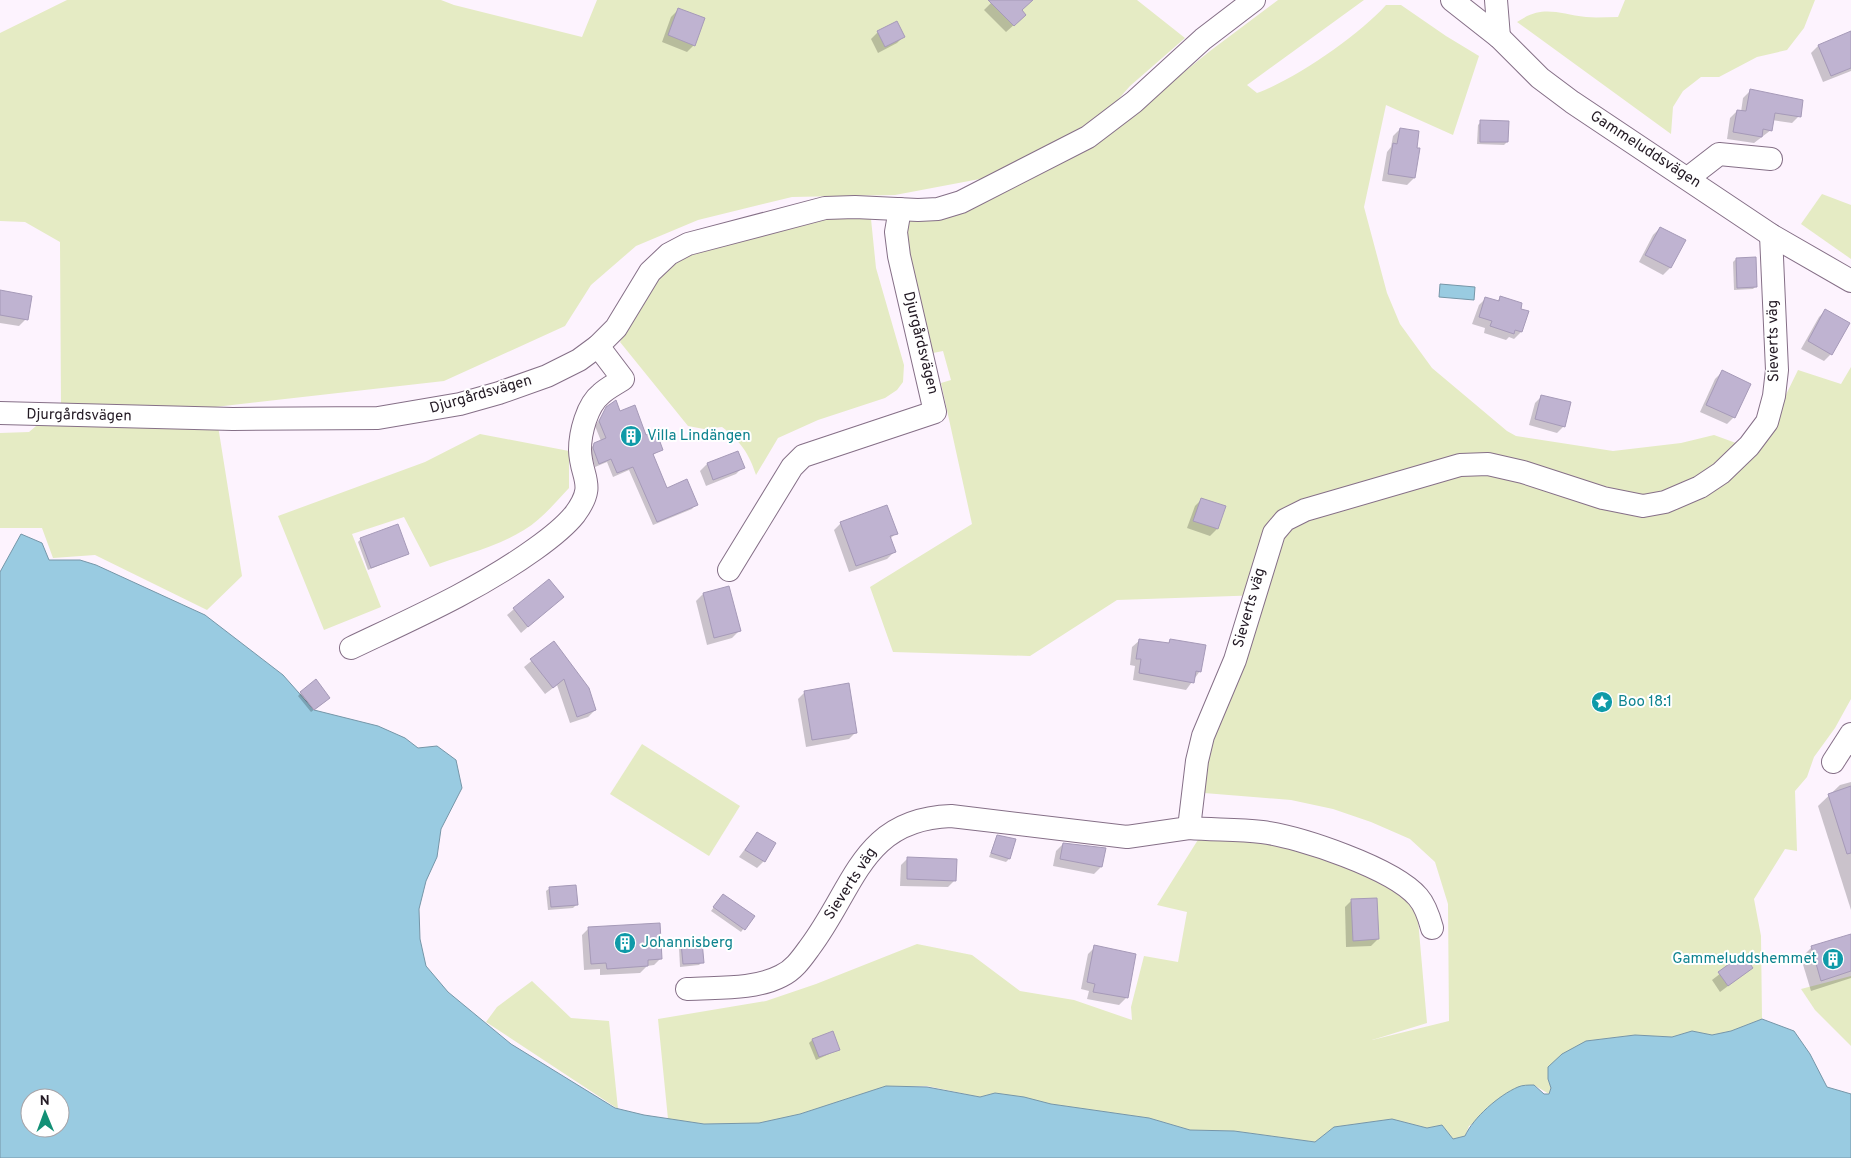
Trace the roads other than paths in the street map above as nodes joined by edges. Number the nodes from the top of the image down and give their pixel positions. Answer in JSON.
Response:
{"nodes":[{"id":1,"x":1254,"y":0,"type":"edge"},
{"id":2,"x":1452,"y":0,"type":"edge"},
{"id":3,"x":1496,"y":0,"type":"edge"},
{"id":4,"x":1499,"y":37,"type":"junction"},
{"id":5,"x":1771,"y":160,"type":"dead end"},
{"id":6,"x":1688,"y":178,"type":"junction"},
{"id":7,"x":900,"y":208,"type":"junction"},
{"id":8,"x":1771,"y":235,"type":"junction"},
{"id":9,"x":1851,"y":281,"type":"edge"},
{"id":10,"x":598,"y":346,"type":"junction"},
{"id":11,"x":0,"y":413,"type":"edge"},
{"id":12,"x":729,"y":570,"type":"dead end"},
{"id":13,"x":351,"y":648,"type":"dead end"},
{"id":14,"x":1851,"y":734,"type":"edge"},
{"id":15,"x":1833,"y":762,"type":"dead end"},
{"id":16,"x":1189,"y":828,"type":"junction"},
{"id":17,"x":1432,"y":928,"type":"dead end"},
{"id":18,"x":687,"y":989,"type":"dead end"}],
"edges":[{"from":1,"to":7,"type":"street","name":"Djurgårdsvägen"},
{"from":2,"to":4,"type":"street","name":"Gammeluddsvägen"},
{"from":3,"to":4,"type":"street"},
{"from":4,"to":6,"type":"street","name":"Gammeluddsvägen"},
{"from":5,"to":6,"type":"street"},
{"from":6,"to":8,"type":"street","name":"Gammeluddsvägen"},
{"from":7,"to":10,"type":"street","name":"Djurgårdsvägen"},
{"from":7,"to":12,"type":"street","name":"Djurgårdsvägen"},
{"from":8,"to":9,"type":"street","name":"Gammeluddsvägen"},
{"from":8,"to":16,"type":"street","name":"Sieverts väg"},
{"from":10,"to":11,"type":"street","name":"Djurgårdsvägen"},
{"from":10,"to":13,"type":"street"},
{"from":14,"to":15,"type":"street"},
{"from":16,"to":17,"type":"street"},
{"from":16,"to":18,"type":"street","name":"Sieverts väg"}]}
